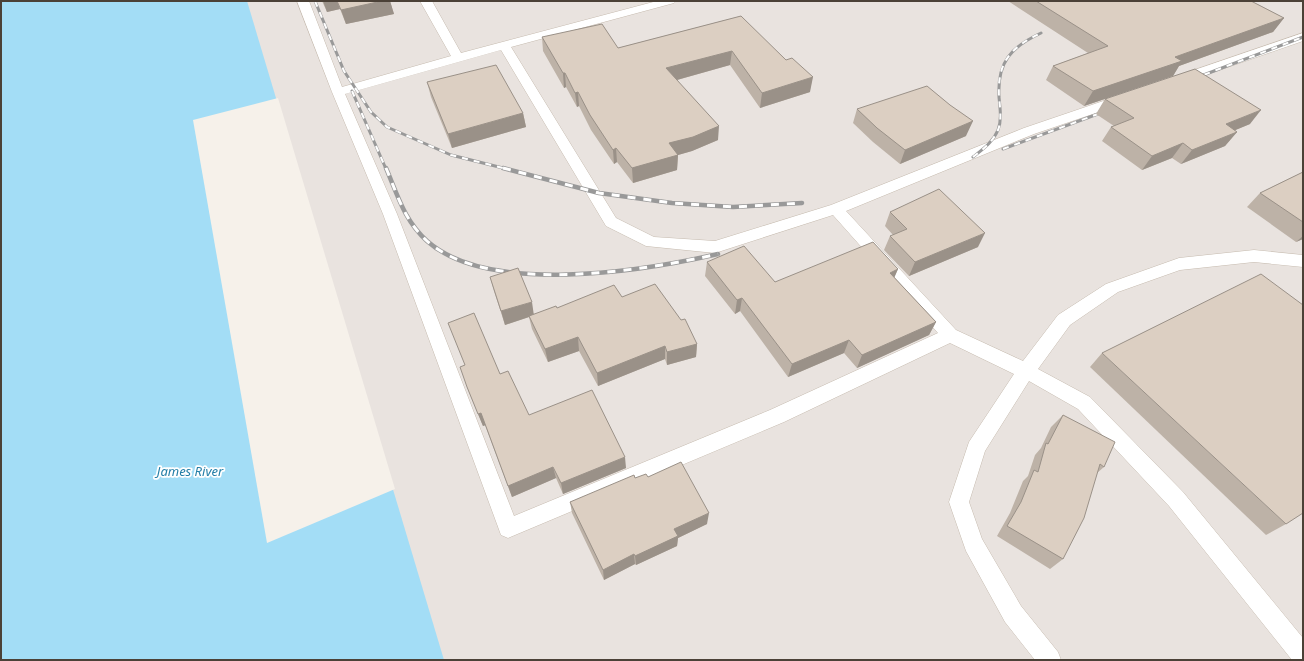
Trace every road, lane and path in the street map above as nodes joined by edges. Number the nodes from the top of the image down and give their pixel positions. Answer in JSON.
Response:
{"nodes":[{"id":1,"x":303,"y":1,"type":"edge"},
{"id":2,"x":426,"y":1,"type":"edge"},
{"id":3,"x":670,"y":1,"type":"edge"},
{"id":4,"x":1303,"y":37,"type":"edge"},
{"id":5,"x":504,"y":46,"type":"junction"},
{"id":6,"x":458,"y":58,"type":"junction"},
{"id":7,"x":1164,"y":85,"type":"edge"},
{"id":8,"x":338,"y":92,"type":"junction"},
{"id":9,"x":1134,"y":95,"type":"edge"},
{"id":10,"x":836,"y":208,"type":"junction"},
{"id":11,"x":1303,"y":261,"type":"edge"},
{"id":12,"x":950,"y":335,"type":"junction"},
{"id":13,"x":1026,"y":371,"type":"junction"},
{"id":14,"x":1303,"y":656,"type":"edge"},
{"id":15,"x":1050,"y":660,"type":"edge"}],
"edges":[{"from":1,"to":8,"type":"lane"},
{"from":2,"to":6,"type":"lane"},
{"from":3,"to":5,"type":"lane"},
{"from":4,"to":7,"type":"lane"},
{"from":5,"to":6,"type":"lane"},
{"from":5,"to":10,"type":"lane"},
{"from":6,"to":8,"type":"lane"},
{"from":8,"to":12,"type":"lane"},
{"from":9,"to":10,"type":"lane"},
{"from":10,"to":12,"type":"lane"},
{"from":11,"to":13,"type":"lane"},
{"from":12,"to":13,"type":"lane"},
{"from":13,"to":14,"type":"lane"},
{"from":13,"to":15,"type":"lane"}]}
